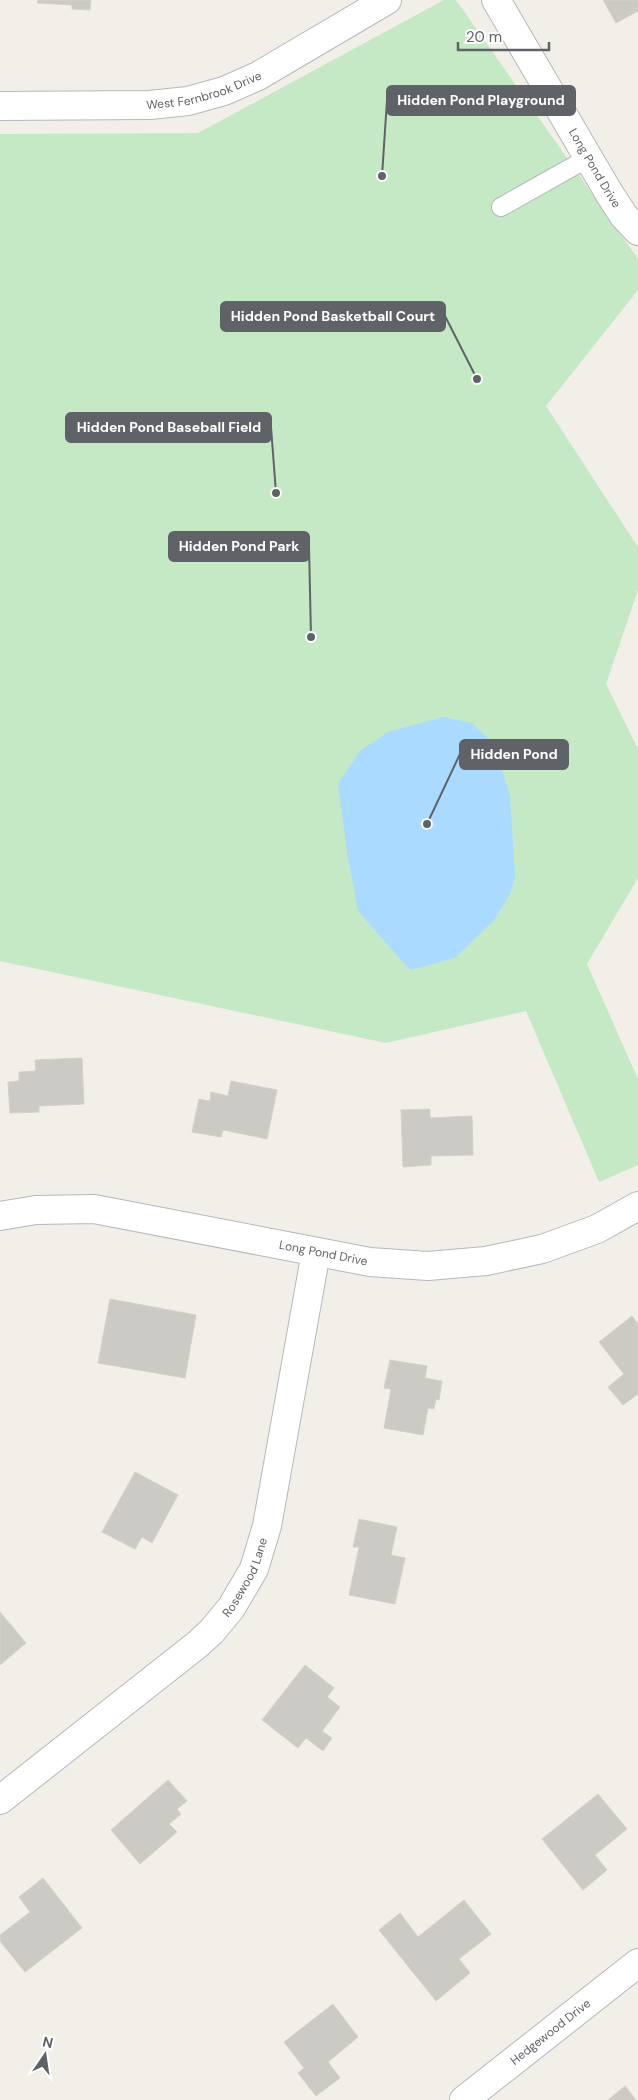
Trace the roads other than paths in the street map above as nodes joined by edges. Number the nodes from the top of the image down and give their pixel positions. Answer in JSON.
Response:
{"nodes":[{"id":1,"x":387,"y":0,"type":"edge"},
{"id":2,"x":496,"y":0,"type":"edge"},
{"id":3,"x":0,"y":106,"type":"edge"},
{"id":4,"x":588,"y":158,"type":"junction"},
{"id":5,"x":501,"y":207,"type":"dead end"},
{"id":6,"x":638,"y":230,"type":"edge"},
{"id":7,"x":638,"y":1206,"type":"edge"},
{"id":8,"x":0,"y":1216,"type":"edge"},
{"id":9,"x":316,"y":1252,"type":"junction"},
{"id":10,"x":0,"y":1800,"type":"edge"},
{"id":11,"x":638,"y":1963,"type":"edge"},
{"id":12,"x":464,"y":2100,"type":"edge"}],
"edges":[{"from":1,"to":3,"type":"street","name":"West Fernbrook Drive"},
{"from":2,"to":4,"type":"street","name":"Long Pond Drive"},
{"from":4,"to":5,"type":"lane"},
{"from":4,"to":6,"type":"street","name":"Long Pond Drive"},
{"from":7,"to":9,"type":"street","name":"Long Pond Drive"},
{"from":8,"to":9,"type":"street","name":"Long Pond Drive"},
{"from":9,"to":10,"type":"street","name":"Rosewood Lane"},
{"from":11,"to":12,"type":"street","name":"Hedgewood Drive"}]}
